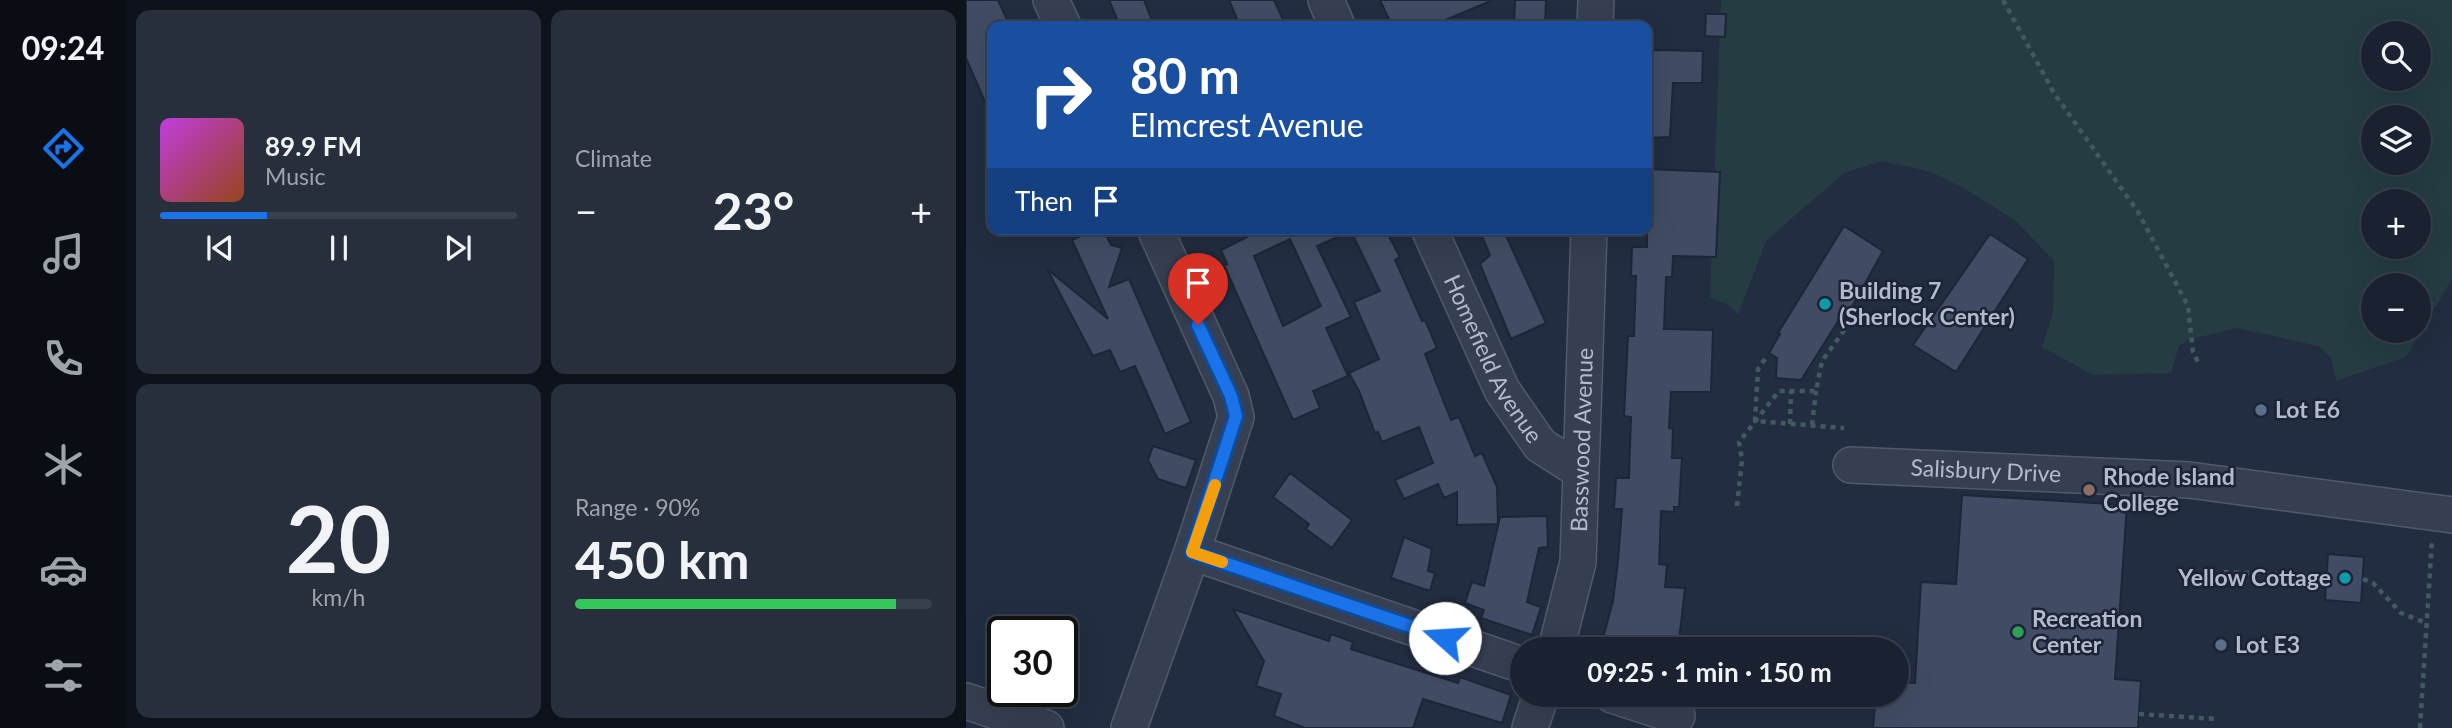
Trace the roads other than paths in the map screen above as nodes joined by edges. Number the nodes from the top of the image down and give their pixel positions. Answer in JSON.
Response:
{"nodes":[{"id":1,"x":1051,"y":0,"type":"edge"},
{"id":2,"x":1326,"y":0,"type":"edge"},
{"id":3,"x":1597,"y":0,"type":"edge"},
{"id":4,"x":1061,"y":21,"type":"edge"},
{"id":5,"x":1335,"y":21,"type":"edge"},
{"id":6,"x":1595,"y":21,"type":"edge"},
{"id":7,"x":1158,"y":235,"type":"edge"},
{"id":8,"x":1432,"y":235,"type":"edge"},
{"id":9,"x":1589,"y":235,"type":"edge"},
{"id":10,"x":1851,"y":465,"type":"dead end"},
{"id":11,"x":1579,"y":470,"type":"junction"},
{"id":12,"x":2443,"y":513,"type":"edge"},
{"id":13,"x":1192,"y":552,"type":"junction"},
{"id":14,"x":1559,"y":637,"type":"edge"},
{"id":15,"x":1510,"y":661,"type":"edge"},
{"id":16,"x":966,"y":701,"type":"edge"},
{"id":17,"x":1537,"y":707,"type":"edge"},
{"id":18,"x":1649,"y":707,"type":"edge"},
{"id":19,"x":1677,"y":716,"type":"dead end"},
{"id":20,"x":1046,"y":728,"type":"edge"},
{"id":21,"x":1129,"y":728,"type":"edge"},
{"id":22,"x":1530,"y":728,"type":"edge"}],
"edges":[{"from":1,"to":4,"type":"street"},
{"from":2,"to":5,"type":"street"},
{"from":3,"to":6,"type":"street"},
{"from":7,"to":13,"type":"street"},
{"from":8,"to":11,"type":"street","name":"Homefield Avenue"},
{"from":9,"to":11,"type":"street","name":"Basswood Avenue"},
{"from":10,"to":12,"type":"street","name":"Salisbury Drive"},
{"from":11,"to":14,"type":"street","name":"Basswood Avenue"},
{"from":13,"to":15,"type":"street"},
{"from":13,"to":21,"type":"street"},
{"from":16,"to":20,"type":"street"},
{"from":17,"to":22,"type":"street"},
{"from":18,"to":19,"type":"street"}]}
